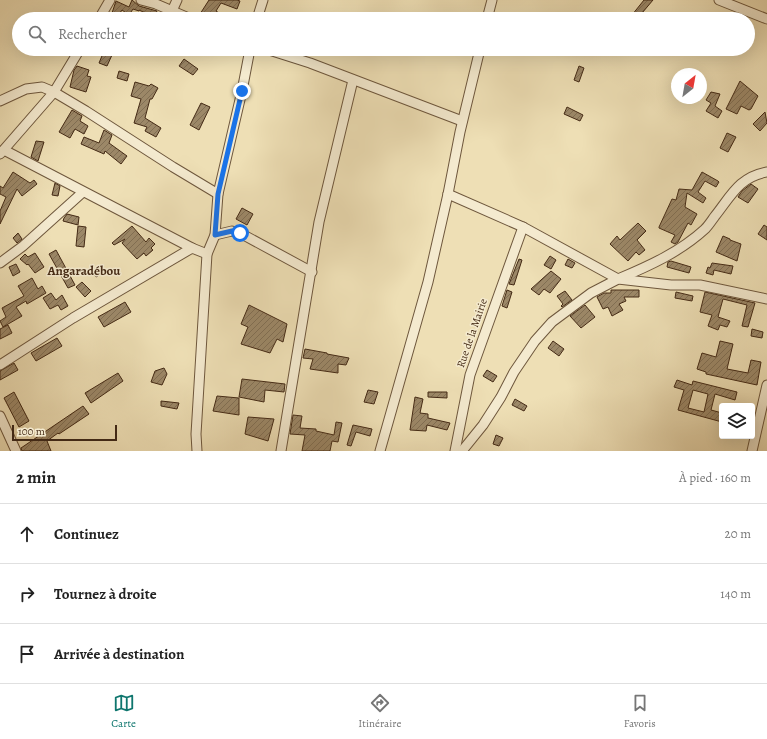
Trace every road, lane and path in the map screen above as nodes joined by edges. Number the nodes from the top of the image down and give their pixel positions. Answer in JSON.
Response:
{"nodes":[{"id":1,"x":110,"y":0,"type":"edge"},
{"id":2,"x":141,"y":0,"type":"edge"},
{"id":3,"x":177,"y":0,"type":"edge"},
{"id":4,"x":262,"y":0,"type":"edge"},
{"id":5,"x":719,"y":0,"type":"edge"},
{"id":6,"x":489,"y":2,"type":"edge"},
{"id":7,"x":734,"y":3,"type":"edge"},
{"id":8,"x":172,"y":11,"type":"joint"},
{"id":9,"x":103,"y":12,"type":"edge"},
{"id":10,"x":259,"y":12,"type":"edge"},
{"id":11,"x":488,"y":12,"type":"edge"},
{"id":12,"x":753,"y":12,"type":"edge"},
{"id":13,"x":755,"y":13,"type":"edge"},
{"id":14,"x":767,"y":19,"type":"edge"},
{"id":15,"x":76,"y":56,"type":"edge"},
{"id":16,"x":249,"y":56,"type":"edge"},
{"id":17,"x":287,"y":56,"type":"edge"},
{"id":18,"x":478,"y":56,"type":"edge"},
{"id":19,"x":353,"y":80,"type":"junction"},
{"id":20,"x":54,"y":92,"type":"junction"},
{"id":21,"x":0,"y":100,"type":"edge"},
{"id":22,"x":462,"y":121,"type":"junction"},
{"id":23,"x":2,"y":152,"type":"edge"},
{"id":24,"x":767,"y":172,"type":"edge"},
{"id":25,"x":83,"y":192,"type":"junction"},
{"id":26,"x":218,"y":194,"type":"junction"},
{"id":27,"x":448,"y":194,"type":"junction"},
{"id":28,"x":523,"y":227,"type":"junction"},
{"id":29,"x":215,"y":235,"type":"junction"},
{"id":30,"x":192,"y":248,"type":"junction"},
{"id":31,"x":207,"y":254,"type":"junction"},
{"id":32,"x":0,"y":263,"type":"edge"},
{"id":33,"x":312,"y":272,"type":"junction"},
{"id":34,"x":618,"y":279,"type":"junction"},
{"id":35,"x":767,"y":299,"type":"edge"},
{"id":36,"x":0,"y":365,"type":"edge"},
{"id":37,"x":767,"y":384,"type":"edge"},
{"id":38,"x":765,"y":401,"type":"edge"},
{"id":39,"x":0,"y":416,"type":"edge"},
{"id":40,"x":16,"y":451,"type":"edge"},
{"id":41,"x":197,"y":451,"type":"edge"},
{"id":42,"x":281,"y":451,"type":"edge"},
{"id":43,"x":380,"y":451,"type":"edge"},
{"id":44,"x":455,"y":451,"type":"edge"},
{"id":45,"x":462,"y":451,"type":"edge"},
{"id":46,"x":752,"y":451,"type":"edge"}],
"edges":[{"from":1,"to":9,"type":"street"},
{"from":2,"to":8,"type":"street"},
{"from":3,"to":8,"type":"street"},
{"from":4,"to":10,"type":"street"},
{"from":5,"to":7,"type":"street"},
{"from":6,"to":11,"type":"street"},
{"from":7,"to":12,"type":"street"},
{"from":13,"to":14,"type":"street"},
{"from":15,"to":20,"type":"street"},
{"from":16,"to":26,"type":"street"},
{"from":17,"to":19,"type":"street"},
{"from":18,"to":22,"type":"street"},
{"from":19,"to":22,"type":"street"},
{"from":19,"to":33,"type":"street"},
{"from":20,"to":21,"type":"street"},
{"from":20,"to":23,"type":"street"},
{"from":20,"to":26,"type":"street"},
{"from":22,"to":27,"type":"street"},
{"from":23,"to":25,"type":"street"},
{"from":24,"to":34,"type":"street"},
{"from":25,"to":30,"type":"street"},
{"from":25,"to":32,"type":"street"},
{"from":26,"to":29,"type":"street"},
{"from":27,"to":28,"type":"street"},
{"from":27,"to":43,"type":"street"},
{"from":28,"to":34,"type":"street"},
{"from":28,"to":44,"type":"street","name":"Rue de la Mairie"},
{"from":29,"to":31,"type":"street"},
{"from":29,"to":33,"type":"street"},
{"from":30,"to":31,"type":"street"},
{"from":30,"to":36,"type":"street"},
{"from":31,"to":41,"type":"street"},
{"from":33,"to":42,"type":"street"},
{"from":34,"to":35,"type":"street"},
{"from":34,"to":45,"type":"street"},
{"from":37,"to":38,"type":"street"},
{"from":38,"to":46,"type":"street"},
{"from":39,"to":40,"type":"street"}]}
